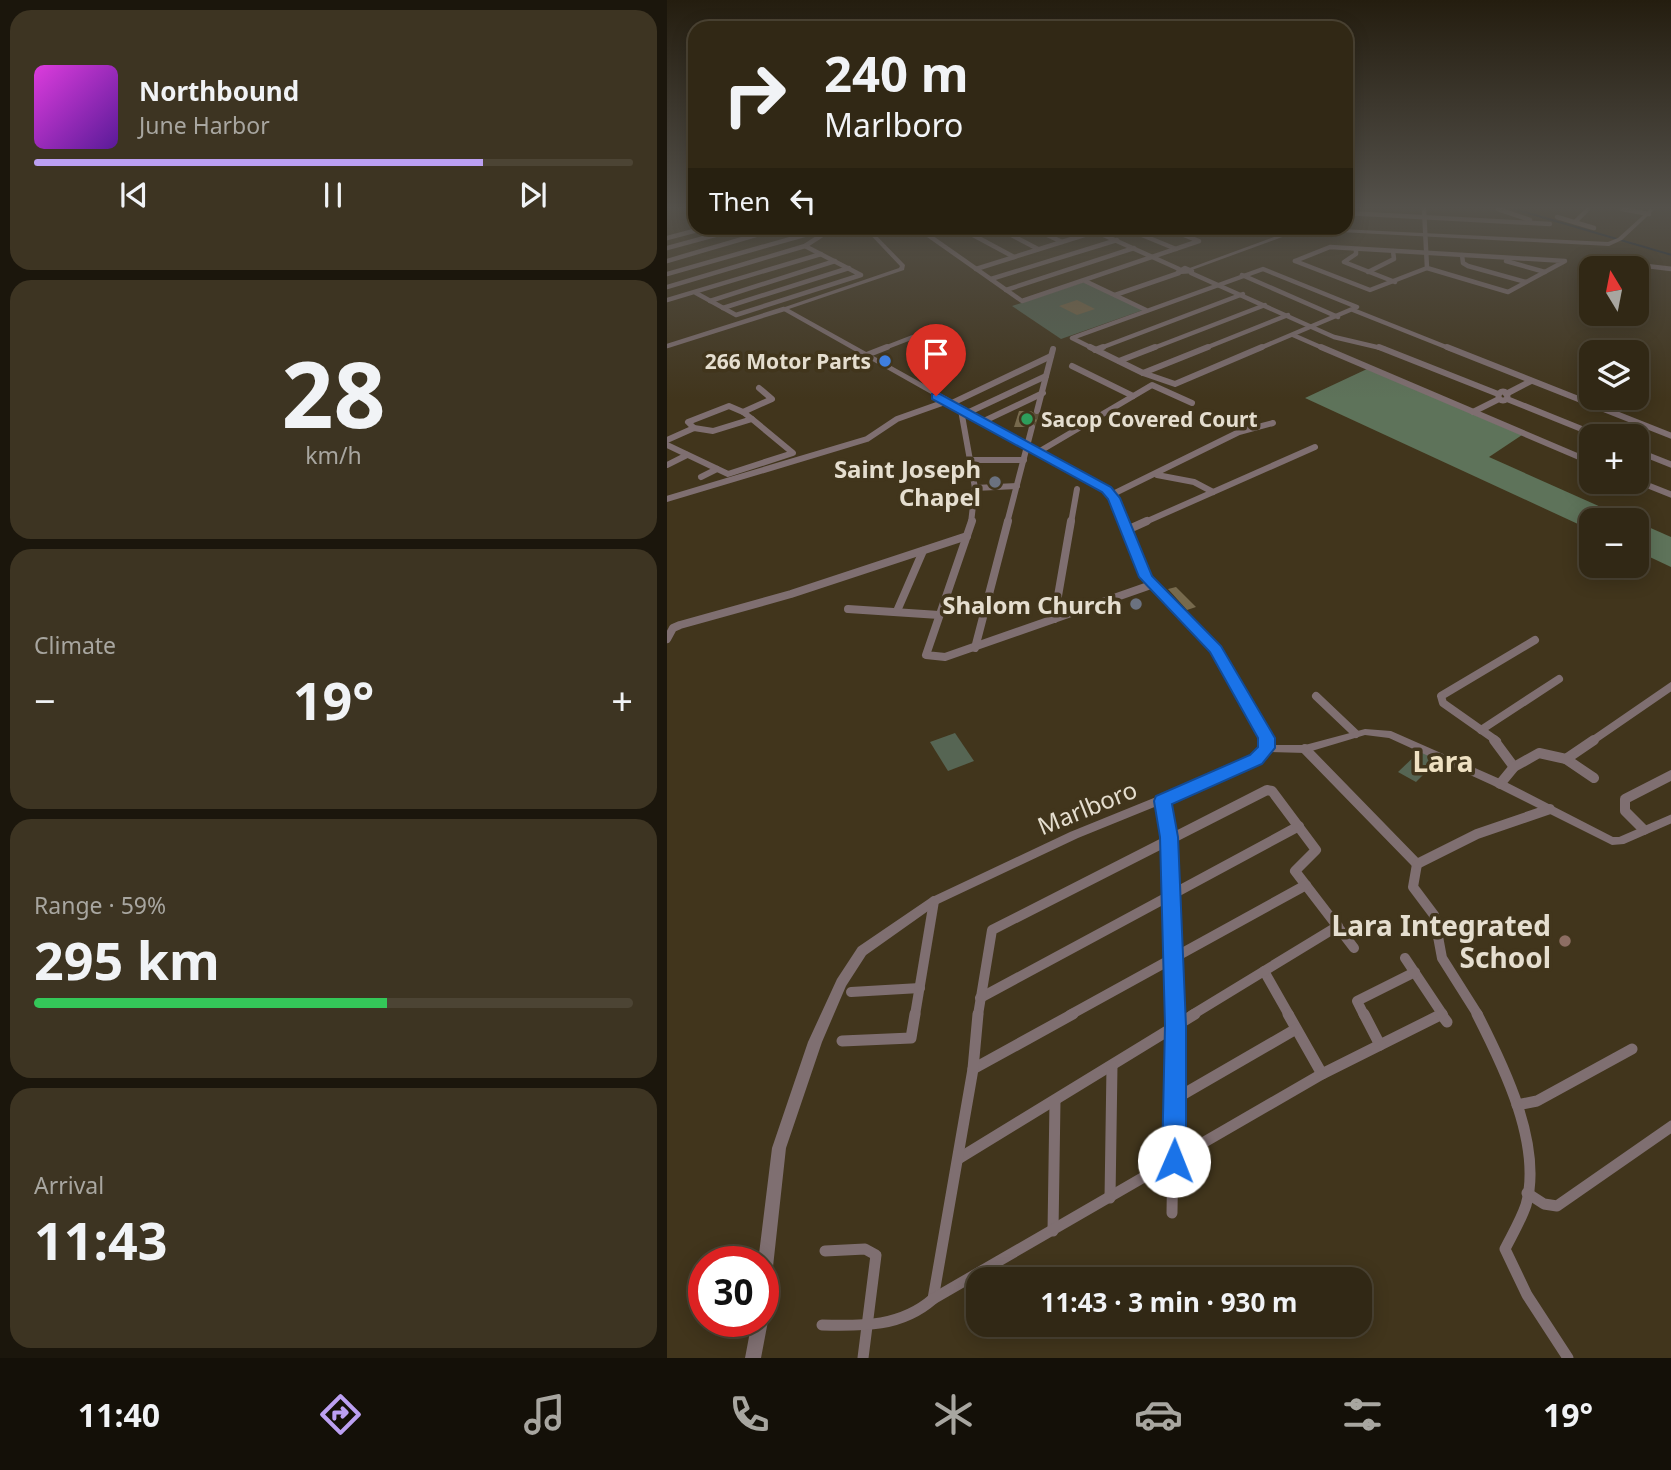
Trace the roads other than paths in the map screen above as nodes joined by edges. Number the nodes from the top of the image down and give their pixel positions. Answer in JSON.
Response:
{"nodes":[{"id":1,"x":720,"y":272,"type":"edge"},
{"id":2,"x":762,"y":272,"type":"edge"},
{"id":3,"x":799,"y":272,"type":"edge"},
{"id":4,"x":835,"y":272,"type":"edge"},
{"id":5,"x":856,"y":272,"type":"edge"},
{"id":6,"x":892,"y":272,"type":"edge"},
{"id":7,"x":981,"y":272,"type":"edge"},
{"id":8,"x":1012,"y":272,"type":"edge"},
{"id":9,"x":1060,"y":272,"type":"edge"},
{"id":10,"x":1110,"y":272,"type":"edge"},
{"id":11,"x":1175,"y":272,"type":"edge"},
{"id":12,"x":1194,"y":272,"type":"edge"},
{"id":13,"x":1257,"y":272,"type":"edge"},
{"id":14,"x":1277,"y":272,"type":"edge"},
{"id":15,"x":1324,"y":272,"type":"edge"},
{"id":16,"x":1369,"y":272,"type":"edge"},
{"id":17,"x":1417,"y":272,"type":"edge"},
{"id":18,"x":1442,"y":272,"type":"edge"},
{"id":19,"x":1492,"y":272,"type":"edge"},
{"id":20,"x":1545,"y":272,"type":"edge"},
{"id":21,"x":1242,"y":275,"type":"junction"},
{"id":22,"x":991,"y":279,"type":"junction"},
{"id":23,"x":1085,"y":281,"type":"junction"},
{"id":24,"x":1395,"y":282,"type":"junction"},
{"id":25,"x":1526,"y":282,"type":"junction"},
{"id":26,"x":1219,"y":284,"type":"junction"},
{"id":27,"x":667,"y":288,"type":"edge"},
{"id":28,"x":1006,"y":290,"type":"junction"},
{"id":29,"x":696,"y":293,"type":"junction"},
{"id":30,"x":1243,"y":294,"type":"junction"},
{"id":31,"x":1114,"y":295,"type":"junction"},
{"id":32,"x":667,"y":300,"type":"edge"},
{"id":33,"x":710,"y":301,"type":"junction"},
{"id":34,"x":1265,"y":305,"type":"junction"},
{"id":35,"x":723,"y":308,"type":"junction"},
{"id":36,"x":784,"y":309,"type":"junction"},
{"id":37,"x":1146,"y":310,"type":"junction"},
{"id":38,"x":1353,"y":310,"type":"junction"},
{"id":39,"x":1288,"y":315,"type":"junction"},
{"id":40,"x":1338,"y":317,"type":"junction"},
{"id":41,"x":1313,"y":328,"type":"junction"},
{"id":42,"x":1293,"y":335,"type":"junction"},
{"id":43,"x":913,"y":337,"type":"dead end"},
{"id":44,"x":667,"y":348,"type":"edge"},
{"id":45,"x":1053,"y":349,"type":"dead end"},
{"id":46,"x":1095,"y":349,"type":"junction"},
{"id":47,"x":864,"y":356,"type":"junction"},
{"id":48,"x":1051,"y":356,"type":"junction"},
{"id":49,"x":1119,"y":361,"type":"junction"},
{"id":50,"x":1072,"y":366,"type":"dead end"},
{"id":51,"x":1143,"y":373,"type":"junction"},
{"id":52,"x":1046,"y":376,"type":"junction"},
{"id":53,"x":1531,"y":380,"type":"junction"},
{"id":54,"x":759,"y":388,"type":"dead end"},
{"id":55,"x":1043,"y":393,"type":"junction"},
{"id":56,"x":1133,"y":396,"type":"junction"},
{"id":57,"x":1498,"y":396,"type":"junction"},
{"id":58,"x":1507,"y":397,"type":"junction"},
{"id":59,"x":947,"y":403,"type":"junction"},
{"id":60,"x":1192,"y":403,"type":"dead end"},
{"id":61,"x":964,"y":411,"type":"junction"},
{"id":62,"x":1037,"y":411,"type":"tunnel mouth"},
{"id":63,"x":743,"y":412,"type":"junction"},
{"id":64,"x":1473,"y":412,"type":"junction"},
{"id":65,"x":752,"y":419,"type":"junction"},
{"id":66,"x":984,"y":421,"type":"junction"},
{"id":67,"x":1273,"y":423,"type":"dead end"},
{"id":68,"x":1032,"y":427,"type":"tunnel mouth"},
{"id":69,"x":694,"y":428,"type":"junction"},
{"id":70,"x":1579,"y":428,"type":"edge"},
{"id":71,"x":1671,"y":436,"type":"edge"},
{"id":72,"x":667,"y":442,"type":"edge"},
{"id":73,"x":1026,"y":444,"type":"junction"},
{"id":74,"x":1315,"y":447,"type":"dead end"},
{"id":75,"x":1040,"y":452,"type":"junction"},
{"id":76,"x":687,"y":455,"type":"junction"},
{"id":77,"x":1649,"y":456,"type":"edge"},
{"id":78,"x":1579,"y":457,"type":"edge"},
{"id":79,"x":970,"y":460,"type":"junction"},
{"id":80,"x":1024,"y":460,"type":"junction"},
{"id":81,"x":667,"y":465,"type":"edge"},
{"id":82,"x":1671,"y":465,"type":"edge"},
{"id":83,"x":717,"y":469,"type":"junction"},
{"id":84,"x":1157,"y":475,"type":"junction"},
{"id":85,"x":700,"y":477,"type":"dead end"},
{"id":86,"x":1017,"y":486,"type":"junction"},
{"id":87,"x":1649,"y":486,"type":"edge"},
{"id":88,"x":975,"y":488,"type":"junction"},
{"id":89,"x":1077,"y":489,"type":"dead end"},
{"id":90,"x":1213,"y":492,"type":"junction"},
{"id":91,"x":1111,"y":495,"type":"junction"},
{"id":92,"x":1671,"y":495,"type":"edge"},
{"id":93,"x":667,"y":499,"type":"edge"},
{"id":94,"x":1127,"y":530,"type":"junction"},
{"id":95,"x":967,"y":536,"type":"junction"},
{"id":96,"x":923,"y":551,"type":"junction"},
{"id":97,"x":1151,"y":585,"type":"junction"},
{"id":98,"x":848,"y":609,"type":"dead end"},
{"id":99,"x":897,"y":611,"type":"junction"},
{"id":100,"x":939,"y":615,"type":"junction"},
{"id":101,"x":1054,"y":619,"type":"junction"},
{"id":102,"x":667,"y":639,"type":"edge"},
{"id":103,"x":1535,"y":640,"type":"dead end"},
{"id":104,"x":975,"y":648,"type":"junction"},
{"id":105,"x":1559,"y":679,"type":"dead end"},
{"id":106,"x":1671,"y":686,"type":"edge"},
{"id":107,"x":1316,"y":696,"type":"dead end"},
{"id":108,"x":1481,"y":730,"type":"junction"},
{"id":109,"x":1356,"y":734,"type":"junction"},
{"id":110,"x":1267,"y":748,"type":"junction"},
{"id":111,"x":1305,"y":749,"type":"junction"},
{"id":112,"x":1566,"y":759,"type":"junction"},
{"id":113,"x":1514,"y":767,"type":"junction"},
{"id":114,"x":1671,"y":775,"type":"edge"},
{"id":115,"x":1594,"y":778,"type":"dead end"},
{"id":116,"x":1500,"y":784,"type":"junction"},
{"id":117,"x":1162,"y":801,"type":"junction"},
{"id":118,"x":1550,"y":809,"type":"junction"},
{"id":119,"x":1671,"y":818,"type":"edge"},
{"id":120,"x":1299,"y":826,"type":"junction"},
{"id":121,"x":1644,"y":830,"type":"junction"},
{"id":122,"x":1169,"y":837,"type":"junction"},
{"id":123,"x":1417,"y":864,"type":"junction"},
{"id":124,"x":1306,"y":885,"type":"junction"},
{"id":125,"x":1170,"y":896,"type":"junction"},
{"id":126,"x":934,"y":901,"type":"junction"},
{"id":127,"x":1338,"y":926,"type":"junction"},
{"id":128,"x":1354,"y":948,"type":"dead end"},
{"id":129,"x":1405,"y":958,"type":"dead end"},
{"id":130,"x":1171,"y":960,"type":"junction"},
{"id":131,"x":1264,"y":971,"type":"junction"},
{"id":132,"x":1415,"y":972,"type":"junction"},
{"id":133,"x":920,"y":988,"type":"junction"},
{"id":134,"x":851,"y":992,"type":"dead end"},
{"id":135,"x":980,"y":998,"type":"junction"},
{"id":136,"x":1175,"y":1026,"type":"junction"},
{"id":137,"x":1296,"y":1029,"type":"junction"},
{"id":138,"x":842,"y":1041,"type":"dead end"},
{"id":139,"x":1380,"y":1045,"type":"junction"},
{"id":140,"x":1632,"y":1049,"type":"dead end"},
{"id":141,"x":1112,"y":1066,"type":"junction"},
{"id":142,"x":973,"y":1069,"type":"junction"},
{"id":143,"x":1322,"y":1074,"type":"junction"},
{"id":144,"x":1175,"y":1099,"type":"junction"},
{"id":145,"x":1055,"y":1101,"type":"junction"},
{"id":146,"x":1517,"y":1105,"type":"junction"},
{"id":147,"x":1671,"y":1126,"type":"edge"},
{"id":148,"x":958,"y":1159,"type":"junction"},
{"id":149,"x":1174,"y":1161,"type":"junction"},
{"id":150,"x":1527,"y":1193,"type":"junction"},
{"id":151,"x":1110,"y":1198,"type":"junction"},
{"id":152,"x":1172,"y":1213,"type":"dead end"},
{"id":153,"x":1053,"y":1231,"type":"junction"},
{"id":154,"x":768,"y":1246,"type":"edge"},
{"id":155,"x":825,"y":1251,"type":"dead end"},
{"id":156,"x":933,"y":1299,"type":"junction"},
{"id":157,"x":822,"y":1325,"type":"dead end"},
{"id":158,"x":869,"y":1326,"type":"junction"},
{"id":159,"x":757,"y":1337,"type":"edge"},
{"id":160,"x":753,"y":1358,"type":"edge"},
{"id":161,"x":863,"y":1358,"type":"edge"},
{"id":162,"x":1568,"y":1358,"type":"edge"}],
"edges":[{"from":1,"to":27,"type":"street"},
{"from":2,"to":29,"type":"street"},
{"from":3,"to":33,"type":"street"},
{"from":4,"to":35,"type":"street"},
{"from":5,"to":35,"type":"street"},
{"from":6,"to":36,"type":"street"},
{"from":7,"to":22,"type":"street"},
{"from":8,"to":22,"type":"street"},
{"from":9,"to":28,"type":"street"},
{"from":10,"to":23,"type":"street"},
{"from":11,"to":31,"type":"street"},
{"from":12,"to":26,"type":"street"},
{"from":13,"to":21,"type":"street"},
{"from":14,"to":38,"type":"street"},
{"from":15,"to":24,"type":"street"},
{"from":16,"to":24,"type":"street"},
{"from":17,"to":24,"type":"street"},
{"from":18,"to":25,"type":"street"},
{"from":19,"to":25,"type":"street"},
{"from":20,"to":25,"type":"street"},
{"from":21,"to":26,"type":"street"},
{"from":21,"to":40,"type":"street"},
{"from":22,"to":28,"type":"street"},
{"from":23,"to":28,"type":"street"},
{"from":23,"to":31,"type":"street"},
{"from":26,"to":30,"type":"street"},
{"from":26,"to":37,"type":"street"},
{"from":29,"to":32,"type":"street"},
{"from":29,"to":33,"type":"street"},
{"from":30,"to":34,"type":"street"},
{"from":30,"to":46,"type":"street"},
{"from":31,"to":37,"type":"street"},
{"from":33,"to":35,"type":"street"},
{"from":34,"to":39,"type":"street"},
{"from":34,"to":49,"type":"street"},
{"from":36,"to":44,"type":"street"},
{"from":36,"to":47,"type":"street"},
{"from":37,"to":46,"type":"street"},
{"from":38,"to":40,"type":"street"},
{"from":38,"to":53,"type":"street"},
{"from":39,"to":41,"type":"street"},
{"from":39,"to":51,"type":"street"},
{"from":40,"to":41,"type":"street"},
{"from":41,"to":42,"type":"street"},
{"from":41,"to":57,"type":"street"},
{"from":42,"to":51,"type":"street"},
{"from":42,"to":64,"type":"street"},
{"from":43,"to":47,"type":"street"},
{"from":45,"to":48,"type":"street"},
{"from":46,"to":49,"type":"street"},
{"from":47,"to":59,"type":"street"},
{"from":48,"to":52,"type":"street"},
{"from":48,"to":59,"type":"street"},
{"from":49,"to":51,"type":"street"},
{"from":50,"to":56,"type":"street"},
{"from":52,"to":55,"type":"street"},
{"from":52,"to":61,"type":"street"},
{"from":53,"to":58,"type":"street"},
{"from":53,"to":71,"type":"street"},
{"from":54,"to":63,"type":"street"},
{"from":55,"to":62,"type":"street"},
{"from":55,"to":66,"type":"street"},
{"from":56,"to":60,"type":"street"},
{"from":56,"to":75,"type":"street"},
{"from":57,"to":58,"type":"street"},
{"from":57,"to":64,"type":"street"},
{"from":58,"to":70,"type":"street"},
{"from":59,"to":61,"type":"street"},
{"from":59,"to":93,"type":"street"},
{"from":61,"to":66,"type":"street"},
{"from":61,"to":79,"type":"street"},
{"from":63,"to":65,"type":"street"},
{"from":63,"to":69,"type":"street"},
{"from":64,"to":78,"type":"street"},
{"from":65,"to":69,"type":"street"},
{"from":65,"to":83,"type":"street"},
{"from":66,"to":73,"type":"street"},
{"from":67,"to":84,"type":"street"},
{"from":68,"to":73,"type":"street"},
{"from":69,"to":72,"type":"street"},
{"from":72,"to":76,"type":"street"},
{"from":73,"to":75,"type":"street"},
{"from":73,"to":80,"type":"street"},
{"from":74,"to":90,"type":"street"},
{"from":75,"to":91,"type":"street"},
{"from":76,"to":81,"type":"street"},
{"from":76,"to":83,"type":"street"},
{"from":77,"to":82,"type":"street"},
{"from":79,"to":80,"type":"street"},
{"from":79,"to":88,"type":"street"},
{"from":80,"to":86,"type":"street"},
{"from":83,"to":85,"type":"street"},
{"from":84,"to":90,"type":"street"},
{"from":84,"to":91,"type":"street"},
{"from":86,"to":88,"type":"street"},
{"from":86,"to":104,"type":"street"},
{"from":87,"to":92,"type":"street"},
{"from":88,"to":95,"type":"street"},
{"from":89,"to":101,"type":"street"},
{"from":90,"to":94,"type":"street"},
{"from":91,"to":94,"type":"street"},
{"from":94,"to":97,"type":"street"},
{"from":95,"to":96,"type":"street"},
{"from":95,"to":100,"type":"street"},
{"from":96,"to":99,"type":"street"},
{"from":96,"to":102,"type":"street"},
{"from":97,"to":101,"type":"street"},
{"from":97,"to":110,"type":"street"},
{"from":98,"to":99,"type":"street"},
{"from":99,"to":100,"type":"street"},
{"from":100,"to":104,"type":"street"},
{"from":101,"to":104,"type":"street"},
{"from":103,"to":108,"type":"street"},
{"from":105,"to":108,"type":"street"},
{"from":106,"to":112,"type":"street"},
{"from":107,"to":109,"type":"street"},
{"from":108,"to":113,"type":"street"},
{"from":109,"to":111,"type":"street"},
{"from":109,"to":116,"type":"street"},
{"from":110,"to":111,"type":"street"},
{"from":110,"to":117,"type":"street","name":"Marlboro"},
{"from":111,"to":123,"type":"street"},
{"from":112,"to":113,"type":"street"},
{"from":112,"to":115,"type":"street"},
{"from":113,"to":116,"type":"street"},
{"from":114,"to":121,"type":"street"},
{"from":116,"to":118,"type":"street"},
{"from":117,"to":122,"type":"street"},
{"from":117,"to":126,"type":"street","name":"Marlboro"},
{"from":118,"to":121,"type":"street"},
{"from":118,"to":123,"type":"street"},
{"from":119,"to":121,"type":"street"},
{"from":120,"to":122,"type":"street"},
{"from":120,"to":124,"type":"street"},
{"from":120,"to":125,"type":"street"},
{"from":122,"to":125,"type":"street"},
{"from":122,"to":135,"type":"street"},
{"from":123,"to":146,"type":"street"},
{"from":124,"to":127,"type":"street"},
{"from":124,"to":130,"type":"street"},
{"from":125,"to":130,"type":"street"},
{"from":125,"to":135,"type":"street"},
{"from":126,"to":133,"type":"street"},
{"from":126,"to":154,"type":"street","name":"Marlboro"},
{"from":127,"to":128,"type":"street"},
{"from":127,"to":131,"type":"street"},
{"from":129,"to":132,"type":"street"},
{"from":130,"to":136,"type":"street"},
{"from":130,"to":142,"type":"street"},
{"from":131,"to":136,"type":"street"},
{"from":131,"to":137,"type":"street"},
{"from":132,"to":139,"type":"street"},
{"from":132,"to":139,"type":"street"},
{"from":133,"to":134,"type":"street"},
{"from":133,"to":138,"type":"street"},
{"from":135,"to":142,"type":"street"},
{"from":136,"to":141,"type":"street"},
{"from":136,"to":144,"type":"street"},
{"from":137,"to":143,"type":"street"},
{"from":137,"to":144,"type":"street"},
{"from":139,"to":143,"type":"street"},
{"from":140,"to":146,"type":"street"},
{"from":141,"to":145,"type":"street"},
{"from":141,"to":151,"type":"street"},
{"from":142,"to":148,"type":"street"},
{"from":143,"to":149,"type":"street"},
{"from":144,"to":149,"type":"street"},
{"from":145,"to":148,"type":"street"},
{"from":145,"to":153,"type":"street"},
{"from":146,"to":150,"type":"street"},
{"from":147,"to":150,"type":"street"},
{"from":148,"to":156,"type":"street"},
{"from":149,"to":151,"type":"street"},
{"from":149,"to":152,"type":"street"},
{"from":150,"to":162,"type":"street"},
{"from":151,"to":153,"type":"street"},
{"from":153,"to":156,"type":"street"},
{"from":155,"to":158,"type":"street"},
{"from":156,"to":158,"type":"street"},
{"from":157,"to":158,"type":"street"},
{"from":158,"to":161,"type":"street"},
{"from":159,"to":160,"type":"street"}]}
